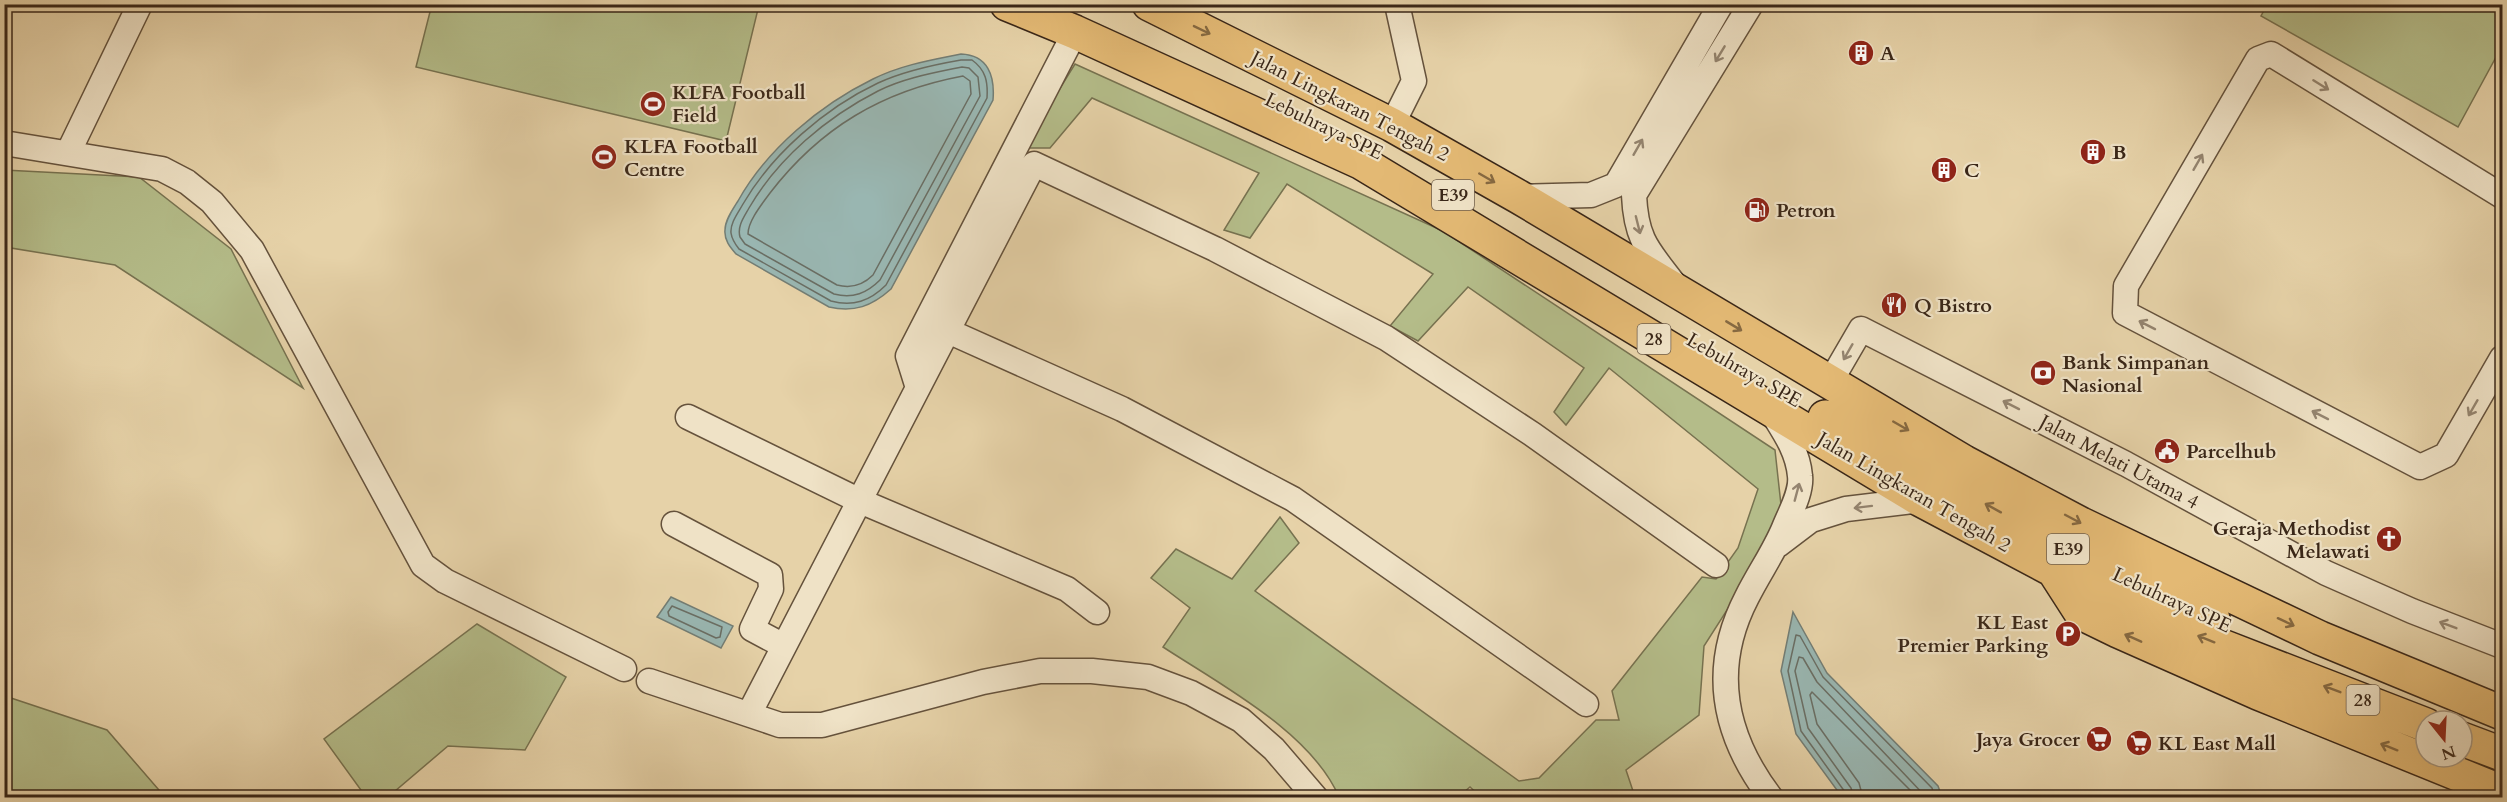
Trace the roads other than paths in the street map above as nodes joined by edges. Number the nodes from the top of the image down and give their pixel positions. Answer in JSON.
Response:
{"nodes":[{"id":1,"x":140,"y":4,"type":"edge"},
{"id":2,"x":1007,"y":4,"type":"edge"},
{"id":3,"x":1055,"y":4,"type":"edge"},
{"id":4,"x":1149,"y":4,"type":"edge"},
{"id":5,"x":1721,"y":4,"type":"edge"},
{"id":6,"x":1751,"y":4,"type":"edge"},
{"id":7,"x":1396,"y":5,"type":"edge"},
{"id":8,"x":1075,"y":32,"type":"junction"},
{"id":9,"x":1392,"y":125,"type":"junction"},
{"id":10,"x":4,"y":142,"type":"edge"},
{"id":11,"x":69,"y":151,"type":"junction"},
{"id":12,"x":2502,"y":196,"type":"edge"},
{"id":13,"x":1519,"y":197,"type":"junction"},
{"id":14,"x":1684,"y":296,"type":"junction"},
{"id":15,"x":948,"y":331,"type":"junction"},
{"id":16,"x":2502,"y":358,"type":"edge"},
{"id":17,"x":1829,"y":384,"type":"junction"},
{"id":18,"x":918,"y":388,"type":"junction"},
{"id":19,"x":1768,"y":407,"type":"junction"},
{"id":20,"x":687,"y":417,"type":"dead end"},
{"id":21,"x":1921,"y":500,"type":"junction"},
{"id":22,"x":860,"y":501,"type":"junction"},
{"id":23,"x":674,"y":524,"type":"dead end"},
{"id":24,"x":1776,"y":546,"type":"junction"},
{"id":25,"x":1716,"y":565,"type":"dead end"},
{"id":26,"x":2053,"y":570,"type":"junction"},
{"id":27,"x":1097,"y":612,"type":"dead end"},
{"id":28,"x":784,"y":646,"type":"junction"},
{"id":29,"x":2502,"y":646,"type":"edge"},
{"id":30,"x":624,"y":669,"type":"dead end"},
{"id":31,"x":2300,"y":676,"type":"junction"},
{"id":32,"x":649,"y":681,"type":"dead end"},
{"id":33,"x":1586,"y":704,"type":"dead end"},
{"id":34,"x":2502,"y":713,"type":"edge"},
{"id":35,"x":749,"y":714,"type":"junction"},
{"id":36,"x":2414,"y":720,"type":"edge"},
{"id":37,"x":2474,"y":744,"type":"edge"},
{"id":38,"x":2502,"y":754,"type":"edge"},
{"id":39,"x":2502,"y":792,"type":"edge"},
{"id":40,"x":1316,"y":798,"type":"edge"},
{"id":41,"x":1771,"y":798,"type":"edge"}],
"edges":[{"from":1,"to":11,"type":"street"},
{"from":2,"to":8,"type":"highway","name":"Jalan Lingkaran Tengah 2","number":"28"},
{"from":31,"to":3,"type":"highway","name":"Lebuhraya SPE","number":"E39","one_way":true},
{"from":4,"to":9,"type":"highway","name":"Jalan Lingkaran Tengah 2","number":"28","one_way":true},
{"from":13,"to":5,"type":"street","one_way":true},
{"from":6,"to":14,"type":"street","one_way":true},
{"from":7,"to":9,"type":"street"},
{"from":8,"to":18,"type":"street"},
{"from":8,"to":19,"type":"highway","name":"Jalan Lingkaran Tengah 2","number":"28"},
{"from":9,"to":13,"type":"highway","name":"Jalan Lingkaran Tengah 2","number":"28","one_way":true},
{"from":10,"to":11,"type":"street"},
{"from":11,"to":30,"type":"street"},
{"from":16,"to":12,"type":"street","one_way":true},
{"from":13,"to":14,"type":"highway","name":"Jalan Lingkaran Tengah 2","number":"28"},
{"from":14,"to":17,"type":"highway","name":"Jalan Lingkaran Tengah 2","number":"28","one_way":true},
{"from":15,"to":18,"type":"street"},
{"from":15,"to":25,"type":"street"},
{"from":15,"to":33,"type":"street"},
{"from":29,"to":17,"type":"street","name":"Jalan Melati Utama 4","one_way":true},
{"from":17,"to":34,"type":"highway","name":"Jalan Lingkaran Tengah 2","number":"28","one_way":true},
{"from":18,"to":22,"type":"street"},
{"from":19,"to":21,"type":"highway","name":"Jalan Lingkaran Tengah 2","number":"28"},
{"from":24,"to":19,"type":"street","one_way":true},
{"from":20,"to":22,"type":"street"},
{"from":21,"to":24,"type":"street","one_way":true},
{"from":21,"to":26,"type":"highway","name":"Jalan Lingkaran Tengah 2","number":"28"},
{"from":22,"to":27,"type":"street"},
{"from":22,"to":28,"type":"street"},
{"from":23,"to":28,"type":"street"},
{"from":24,"to":41,"type":"street"},
{"from":31,"to":26,"type":"highway","name":"Jalan Lingkaran Tengah 2","number":"28","one_way":true},
{"from":39,"to":26,"type":"highway","one_way":true},
{"from":28,"to":35,"type":"street"},
{"from":36,"to":31,"type":"highway","name":"Jalan Lingkaran Tengah 2","number":"28","one_way":true},
{"from":32,"to":35,"type":"street"},
{"from":35,"to":40,"type":"street"},
{"from":37,"to":38,"type":"highway"}]}
